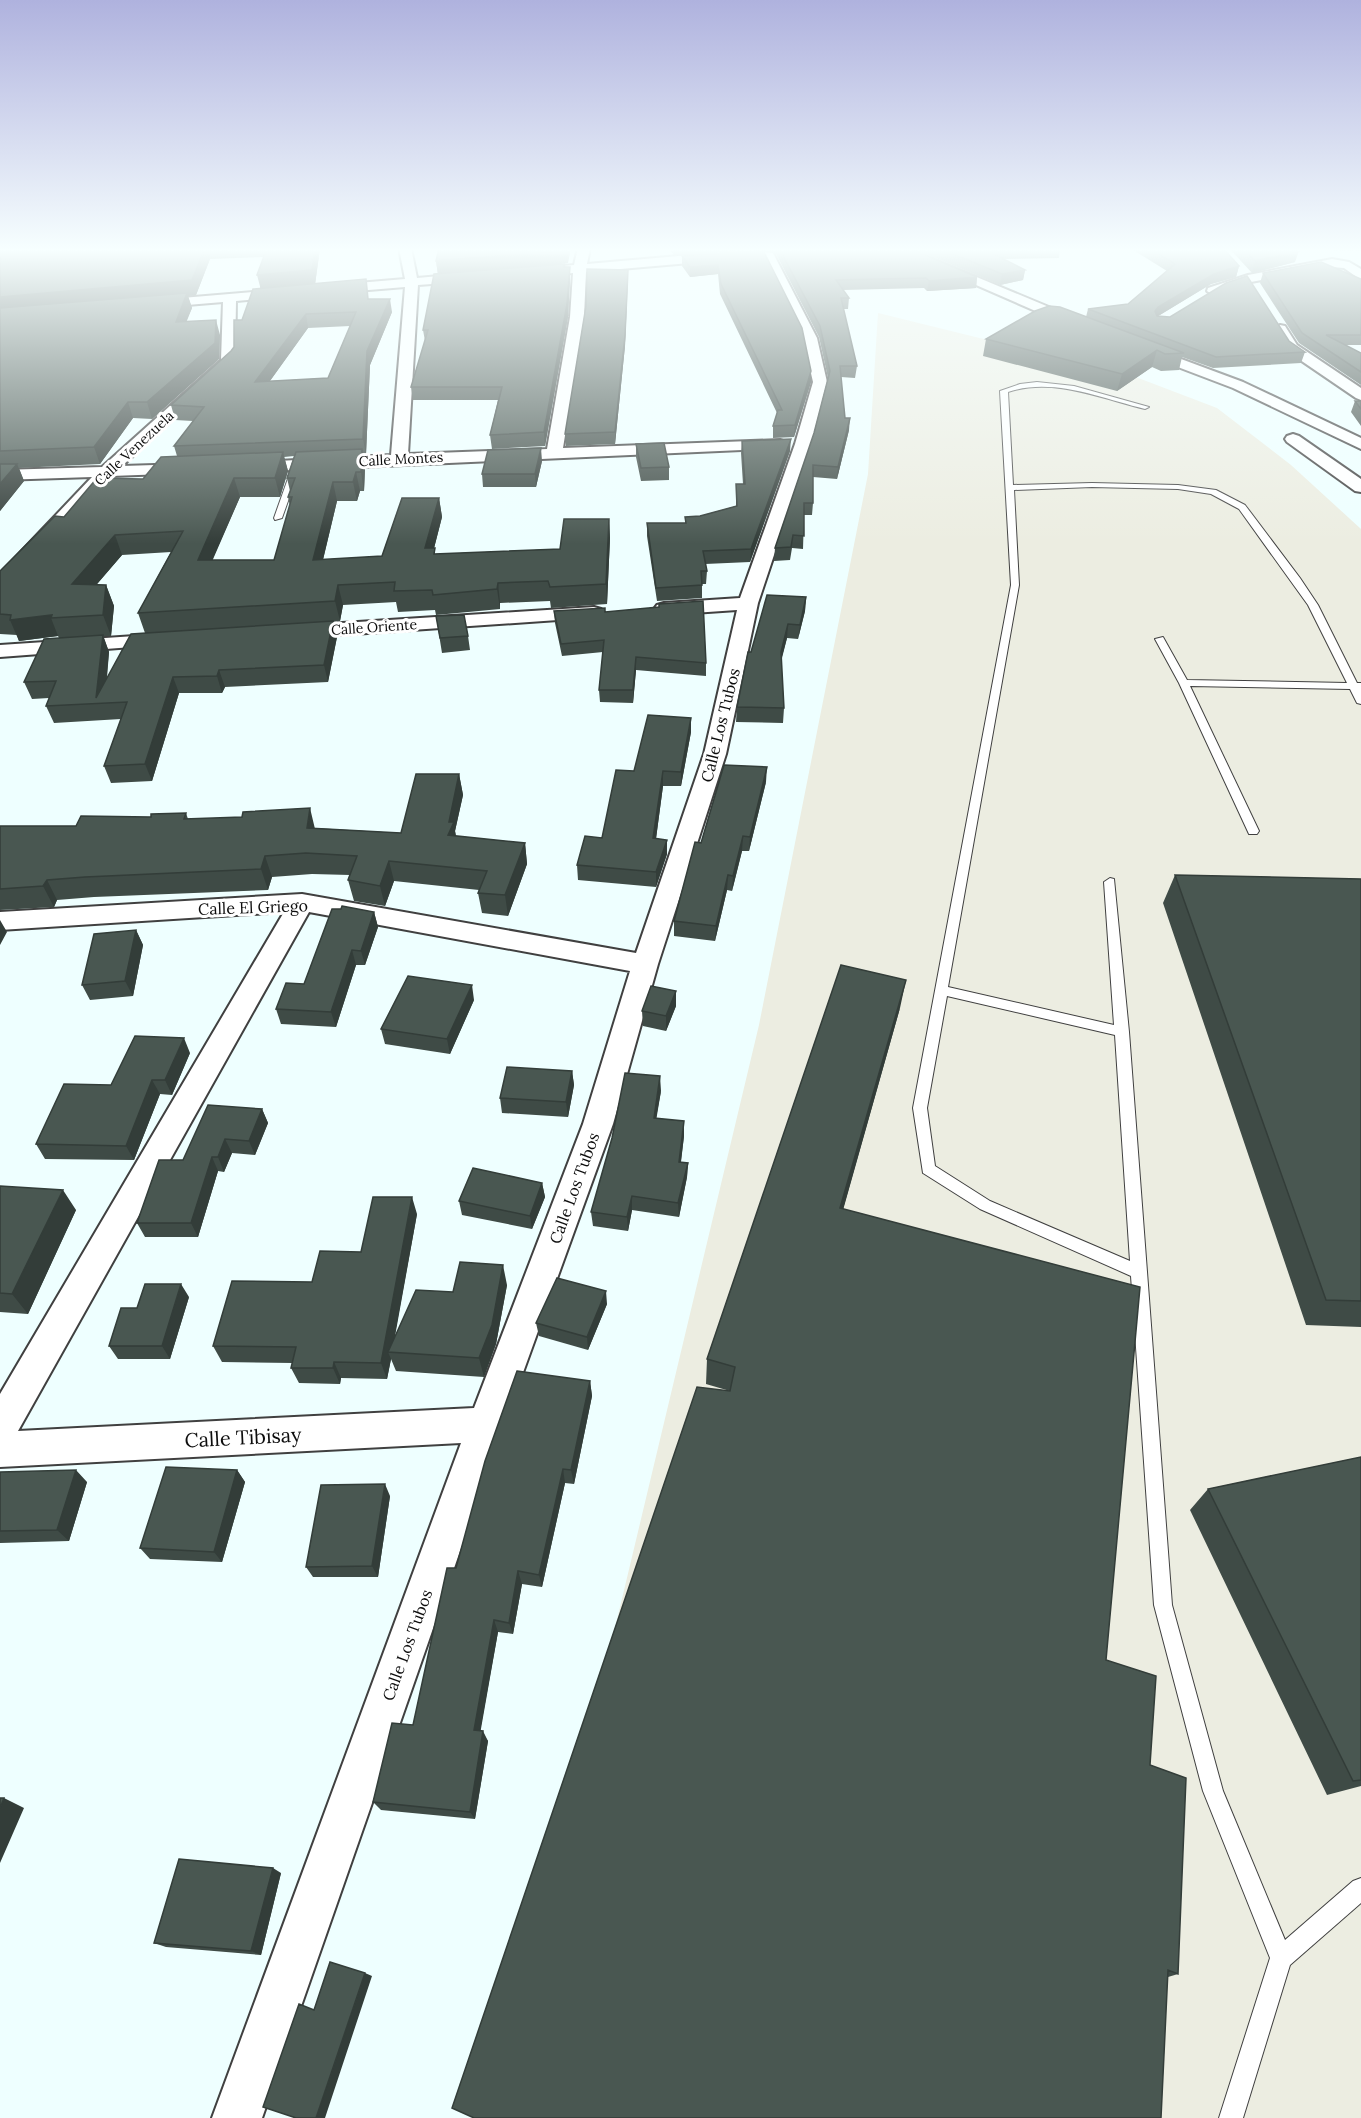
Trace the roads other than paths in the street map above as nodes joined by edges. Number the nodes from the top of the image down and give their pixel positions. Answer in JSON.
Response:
{"nodes":[{"id":1,"x":228,"y":347,"type":"edge"},
{"id":2,"x":407,"y":347,"type":"edge"},
{"id":3,"x":572,"y":347,"type":"edge"},
{"id":4,"x":812,"y":347,"type":"edge"},
{"id":5,"x":1137,"y":347,"type":"edge"},
{"id":6,"x":1291,"y":347,"type":"edge"},
{"id":7,"x":1361,"y":395,"type":"edge"},
{"id":8,"x":1145,"y":407,"type":"dead end"},
{"id":9,"x":1293,"y":439,"type":"dead end"},
{"id":10,"x":803,"y":444,"type":"junction"},
{"id":11,"x":1361,"y":444,"type":"edge"},
{"id":12,"x":554,"y":453,"type":"junction"},
{"id":13,"x":399,"y":459,"type":"junction"},
{"id":14,"x":296,"y":465,"type":"junction"},
{"id":15,"x":237,"y":468,"type":"edge"},
{"id":16,"x":201,"y":469,"type":"edge"},
{"id":17,"x":105,"y":472,"type":"junction"},
{"id":18,"x":0,"y":475,"type":"edge"},
{"id":19,"x":1361,"y":487,"type":"edge"},
{"id":20,"x":1009,"y":488,"type":"junction"},
{"id":21,"x":278,"y":518,"type":"dead end"},
{"id":22,"x":0,"y":585,"type":"edge"},
{"id":23,"x":748,"y":603,"type":"junction"},
{"id":24,"x":642,"y":610,"type":"edge"},
{"id":25,"x":618,"y":612,"type":"edge"},
{"id":26,"x":273,"y":633,"type":"edge"},
{"id":27,"x":178,"y":639,"type":"edge"},
{"id":28,"x":1160,"y":639,"type":"dead end"},
{"id":29,"x":0,"y":651,"type":"edge"},
{"id":30,"x":1184,"y":683,"type":"junction"},
{"id":31,"x":1357,"y":686,"type":"edge"},
{"id":32,"x":1361,"y":701,"type":"edge"},
{"id":33,"x":1252,"y":831,"type":"dead end"},
{"id":34,"x":1110,"y":882,"type":"dead end"},
{"id":35,"x":302,"y":902,"type":"junction"},
{"id":36,"x":0,"y":921,"type":"edge"},
{"id":37,"x":645,"y":964,"type":"junction"},
{"id":38,"x":941,"y":990,"type":"junction"},
{"id":39,"x":1122,"y":1032,"type":"junction"},
{"id":40,"x":1138,"y":1272,"type":"junction"},
{"id":41,"x":486,"y":1425,"type":"junction"},
{"id":42,"x":0,"y":1428,"type":"edge"},
{"id":43,"x":0,"y":1449,"type":"edge"},
{"id":44,"x":1361,"y":1889,"type":"edge"},
{"id":45,"x":1281,"y":1958,"type":"junction"},
{"id":46,"x":237,"y":2118,"type":"edge"},
{"id":47,"x":1231,"y":2118,"type":"edge"}],
"edges":[{"from":1,"to":17,"type":"street","name":"Calle Venezuela"},
{"from":2,"to":13,"type":"street"},
{"from":3,"to":12,"type":"street"},
{"from":4,"to":10,"type":"street","name":"Calle Los Tubos"},
{"from":5,"to":11,"type":"street"},
{"from":6,"to":7,"type":"street"},
{"from":8,"to":20,"type":"lane"},
{"from":9,"to":19,"type":"street"},
{"from":10,"to":12,"type":"street","name":"Calle Montes"},
{"from":10,"to":23,"type":"street","name":"Calle Los Tubos"},
{"from":12,"to":13,"type":"street","name":"Calle Montes"},
{"from":13,"to":14,"type":"street","name":"Calle Montes"},
{"from":14,"to":15,"type":"street","name":"Calle Montes"},
{"from":14,"to":21,"type":"lane"},
{"from":16,"to":17,"type":"street"},
{"from":17,"to":18,"type":"street"},
{"from":17,"to":22,"type":"street","name":"Calle Venezuela"},
{"from":20,"to":31,"type":"lane"},
{"from":20,"to":38,"type":"lane"},
{"from":23,"to":24,"type":"street"},
{"from":23,"to":37,"type":"street","name":"Calle Los Tubos"},
{"from":25,"to":26,"type":"street","name":"Calle Oriente"},
{"from":27,"to":29,"type":"street"},
{"from":28,"to":30,"type":"lane"},
{"from":30,"to":31,"type":"lane"},
{"from":30,"to":33,"type":"lane"},
{"from":31,"to":32,"type":"lane"},
{"from":34,"to":39,"type":"lane"},
{"from":35,"to":36,"type":"street","name":"Calle El Griego"},
{"from":35,"to":37,"type":"street","name":"Calle El Griego"},
{"from":35,"to":42,"type":"street"},
{"from":37,"to":41,"type":"street","name":"Calle Los Tubos"},
{"from":38,"to":39,"type":"lane"},
{"from":38,"to":40,"type":"lane"},
{"from":39,"to":40,"type":"lane"},
{"from":40,"to":45,"type":"lane"},
{"from":41,"to":43,"type":"street","name":"Calle Tibisay"},
{"from":41,"to":46,"type":"street","name":"Calle Los Tubos"},
{"from":44,"to":45,"type":"lane"},
{"from":45,"to":47,"type":"lane"}]}
